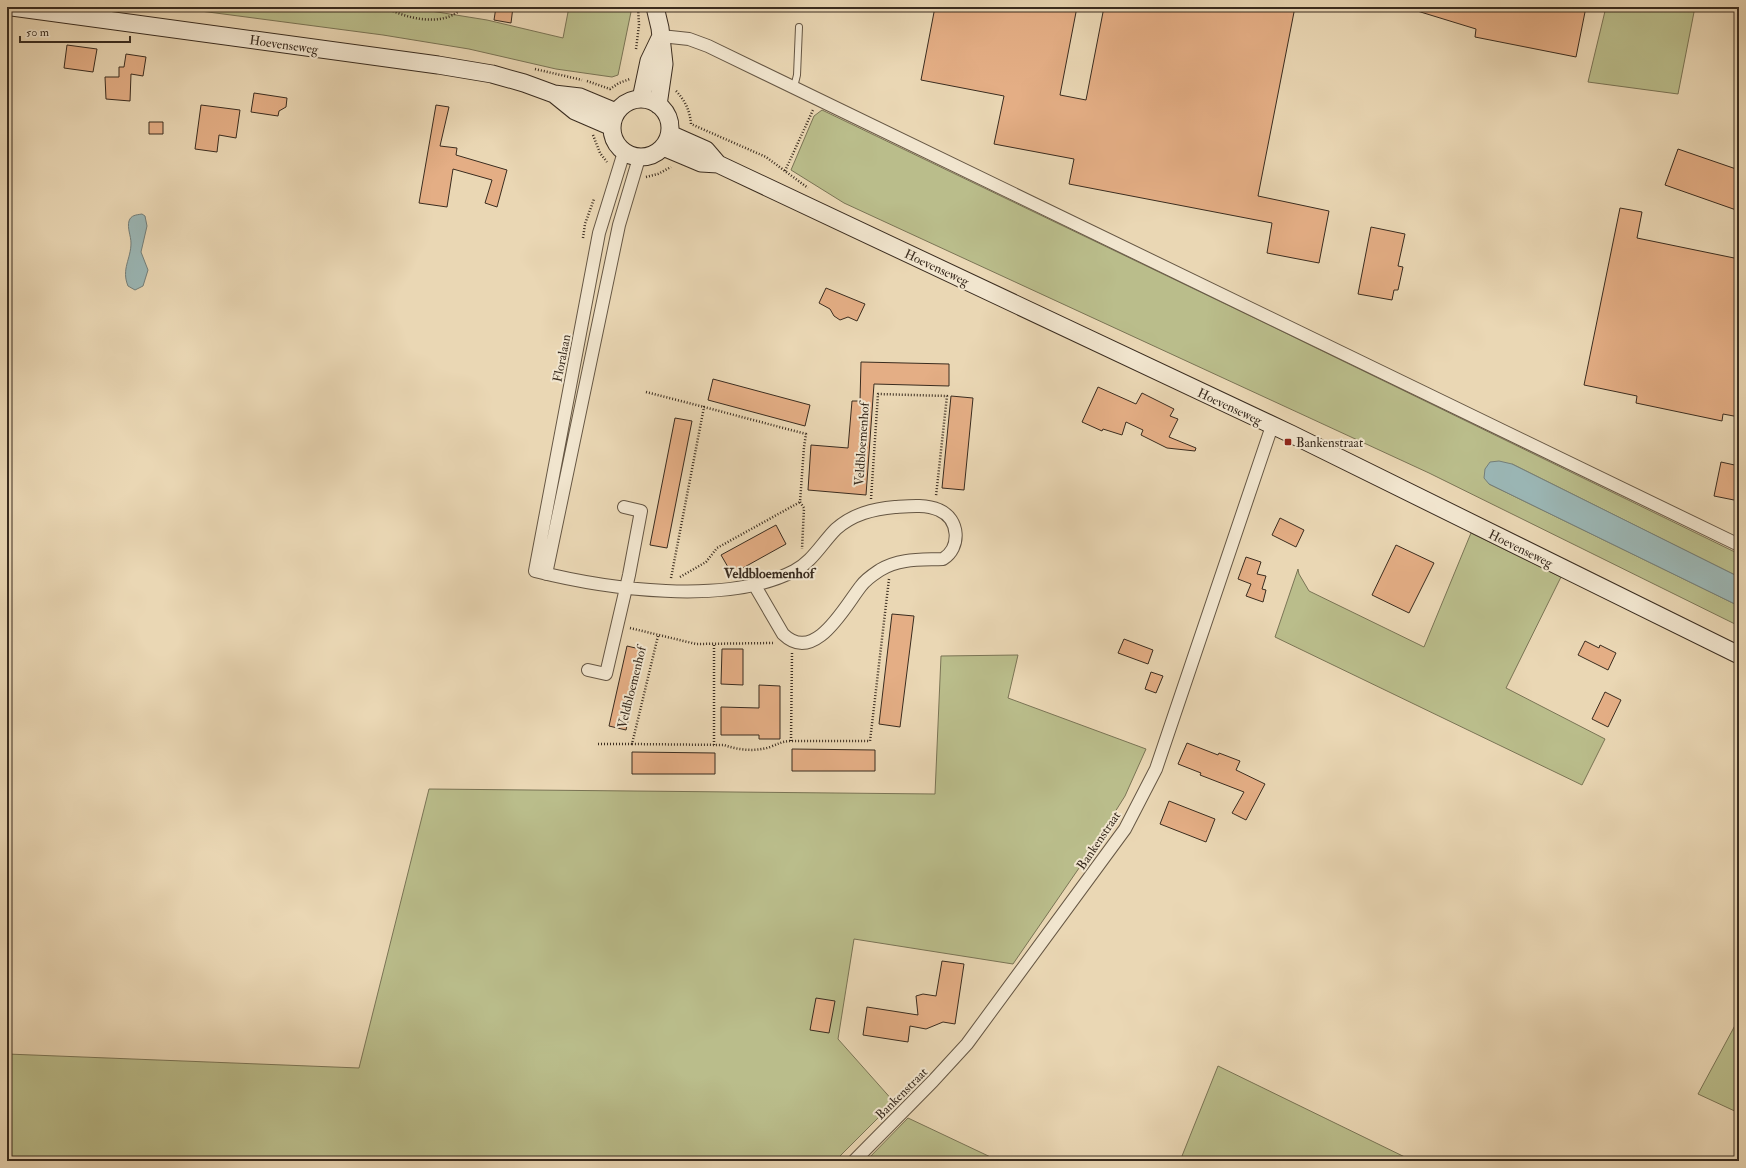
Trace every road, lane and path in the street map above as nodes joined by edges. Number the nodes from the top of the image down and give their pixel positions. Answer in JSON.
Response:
{"nodes":[{"id":1,"x":12,"y":7,"type":"edge"},
{"id":2,"x":385,"y":7,"type":"edge"},
{"id":3,"x":464,"y":7,"type":"edge"},
{"id":4,"x":638,"y":7,"type":"edge"},
{"id":5,"x":655,"y":7,"type":"edge"},
{"id":6,"x":799,"y":27,"type":"dead end"},
{"id":7,"x":661,"y":36,"type":"junction"},
{"id":8,"x":635,"y":53,"type":"dead end"},
{"id":9,"x":642,"y":78,"type":"junction"},
{"id":10,"x":794,"y":87,"type":"junction"},
{"id":11,"x":641,"y":99,"type":"junction"},
{"id":12,"x":818,"y":99,"type":"junction"},
{"id":13,"x":658,"y":104,"type":"junction"},
{"id":14,"x":614,"y":119,"type":"junction"},
{"id":15,"x":667,"y":141,"type":"junction"},
{"id":16,"x":631,"y":155,"type":"junction"},
{"id":17,"x":785,"y":171,"type":"junction"},
{"id":18,"x":813,"y":191,"type":"dead end"},
{"id":19,"x":646,"y":392,"type":"dead end"},
{"id":20,"x":704,"y":407,"type":"junction"},
{"id":21,"x":1272,"y":426,"type":"junction"},
{"id":22,"x":800,"y":502,"type":"junction"},
{"id":23,"x":624,"y":507,"type":"dead end"},
{"id":24,"x":934,"y":509,"type":"junction"},
{"id":25,"x":870,"y":511,"type":"junction"},
{"id":26,"x":1739,"y":545,"type":"edge"},
{"id":27,"x":891,"y":565,"type":"junction"},
{"id":28,"x":801,"y":566,"type":"junction"},
{"id":29,"x":540,"y":572,"type":"junction"},
{"id":30,"x":755,"y":586,"type":"junction"},
{"id":31,"x":626,"y":587,"type":"junction"},
{"id":32,"x":617,"y":625,"type":"junction"},
{"id":33,"x":658,"y":636,"type":"junction"},
{"id":34,"x":790,"y":640,"type":"junction"},
{"id":35,"x":714,"y":644,"type":"junction"},
{"id":36,"x":1739,"y":655,"type":"edge"},
{"id":37,"x":588,"y":670,"type":"dead end"},
{"id":38,"x":791,"y":741,"type":"junction"},
{"id":39,"x":598,"y":744,"type":"dead end"},
{"id":40,"x":632,"y":744,"type":"junction"},
{"id":41,"x":714,"y":745,"type":"junction"},
{"id":42,"x":854,"y":1161,"type":"edge"}],
"edges":[{"from":1,"to":14,"type":"main road","name":"Hoevenseweg"},
{"from":2,"to":3,"type":"path"},
{"from":4,"to":8,"type":"path"},
{"from":5,"to":7,"type":"main road"},
{"from":6,"to":10,"type":"lane"},
{"from":7,"to":9,"type":"main road"},
{"from":7,"to":10,"type":"street"},
{"from":9,"to":11,"type":"main road"},
{"from":9,"to":13,"type":"main road"},
{"from":9,"to":17,"type":"path"},
{"from":10,"to":12,"type":"street"},
{"from":11,"to":13,"type":"main road"},
{"from":11,"to":14,"type":"main road"},
{"from":12,"to":17,"type":"path"},
{"from":12,"to":26,"type":"street"},
{"from":13,"to":15,"type":"main road"},
{"from":14,"to":16,"type":"main road"},
{"from":15,"to":16,"type":"main road"},
{"from":15,"to":21,"type":"main road","name":"Hoevenseweg"},
{"from":16,"to":29,"type":"street"},
{"from":16,"to":29,"type":"street","name":"Floralaan"},
{"from":17,"to":18,"type":"path"},
{"from":19,"to":20,"type":"path"},
{"from":20,"to":22,"type":"path"},
{"from":20,"to":22,"type":"path"},
{"from":21,"to":36,"type":"main road","name":"Hoevenseweg"},
{"from":21,"to":42,"type":"street","name":"Bankenstraat"},
{"from":22,"to":28,"type":"path"},
{"from":23,"to":31,"type":"street"},
{"from":24,"to":25,"type":"street"},
{"from":24,"to":25,"type":"path","name":"Veldbloemenhof"},
{"from":24,"to":27,"type":"street"},
{"from":25,"to":28,"type":"street"},
{"from":27,"to":34,"type":"street"},
{"from":27,"to":38,"type":"path","name":"Veldbloemenhof"},
{"from":28,"to":30,"type":"street"},
{"from":29,"to":31,"type":"street"},
{"from":30,"to":31,"type":"street"},
{"from":30,"to":34,"type":"street"},
{"from":31,"to":32,"type":"street"},
{"from":32,"to":33,"type":"path","name":"Veldbloemenhof"},
{"from":32,"to":37,"type":"street"},
{"from":33,"to":35,"type":"path","name":"Veldbloemenhof"},
{"from":33,"to":40,"type":"path","name":"Veldbloemenhof"},
{"from":34,"to":35,"type":"path","name":"Veldbloemenhof"},
{"from":34,"to":38,"type":"path"},
{"from":35,"to":41,"type":"path"},
{"from":38,"to":41,"type":"path","name":"Veldbloemenhof"},
{"from":39,"to":40,"type":"path","name":"Veldbloemenhof"},
{"from":40,"to":41,"type":"path","name":"Veldbloemenhof"}]}
